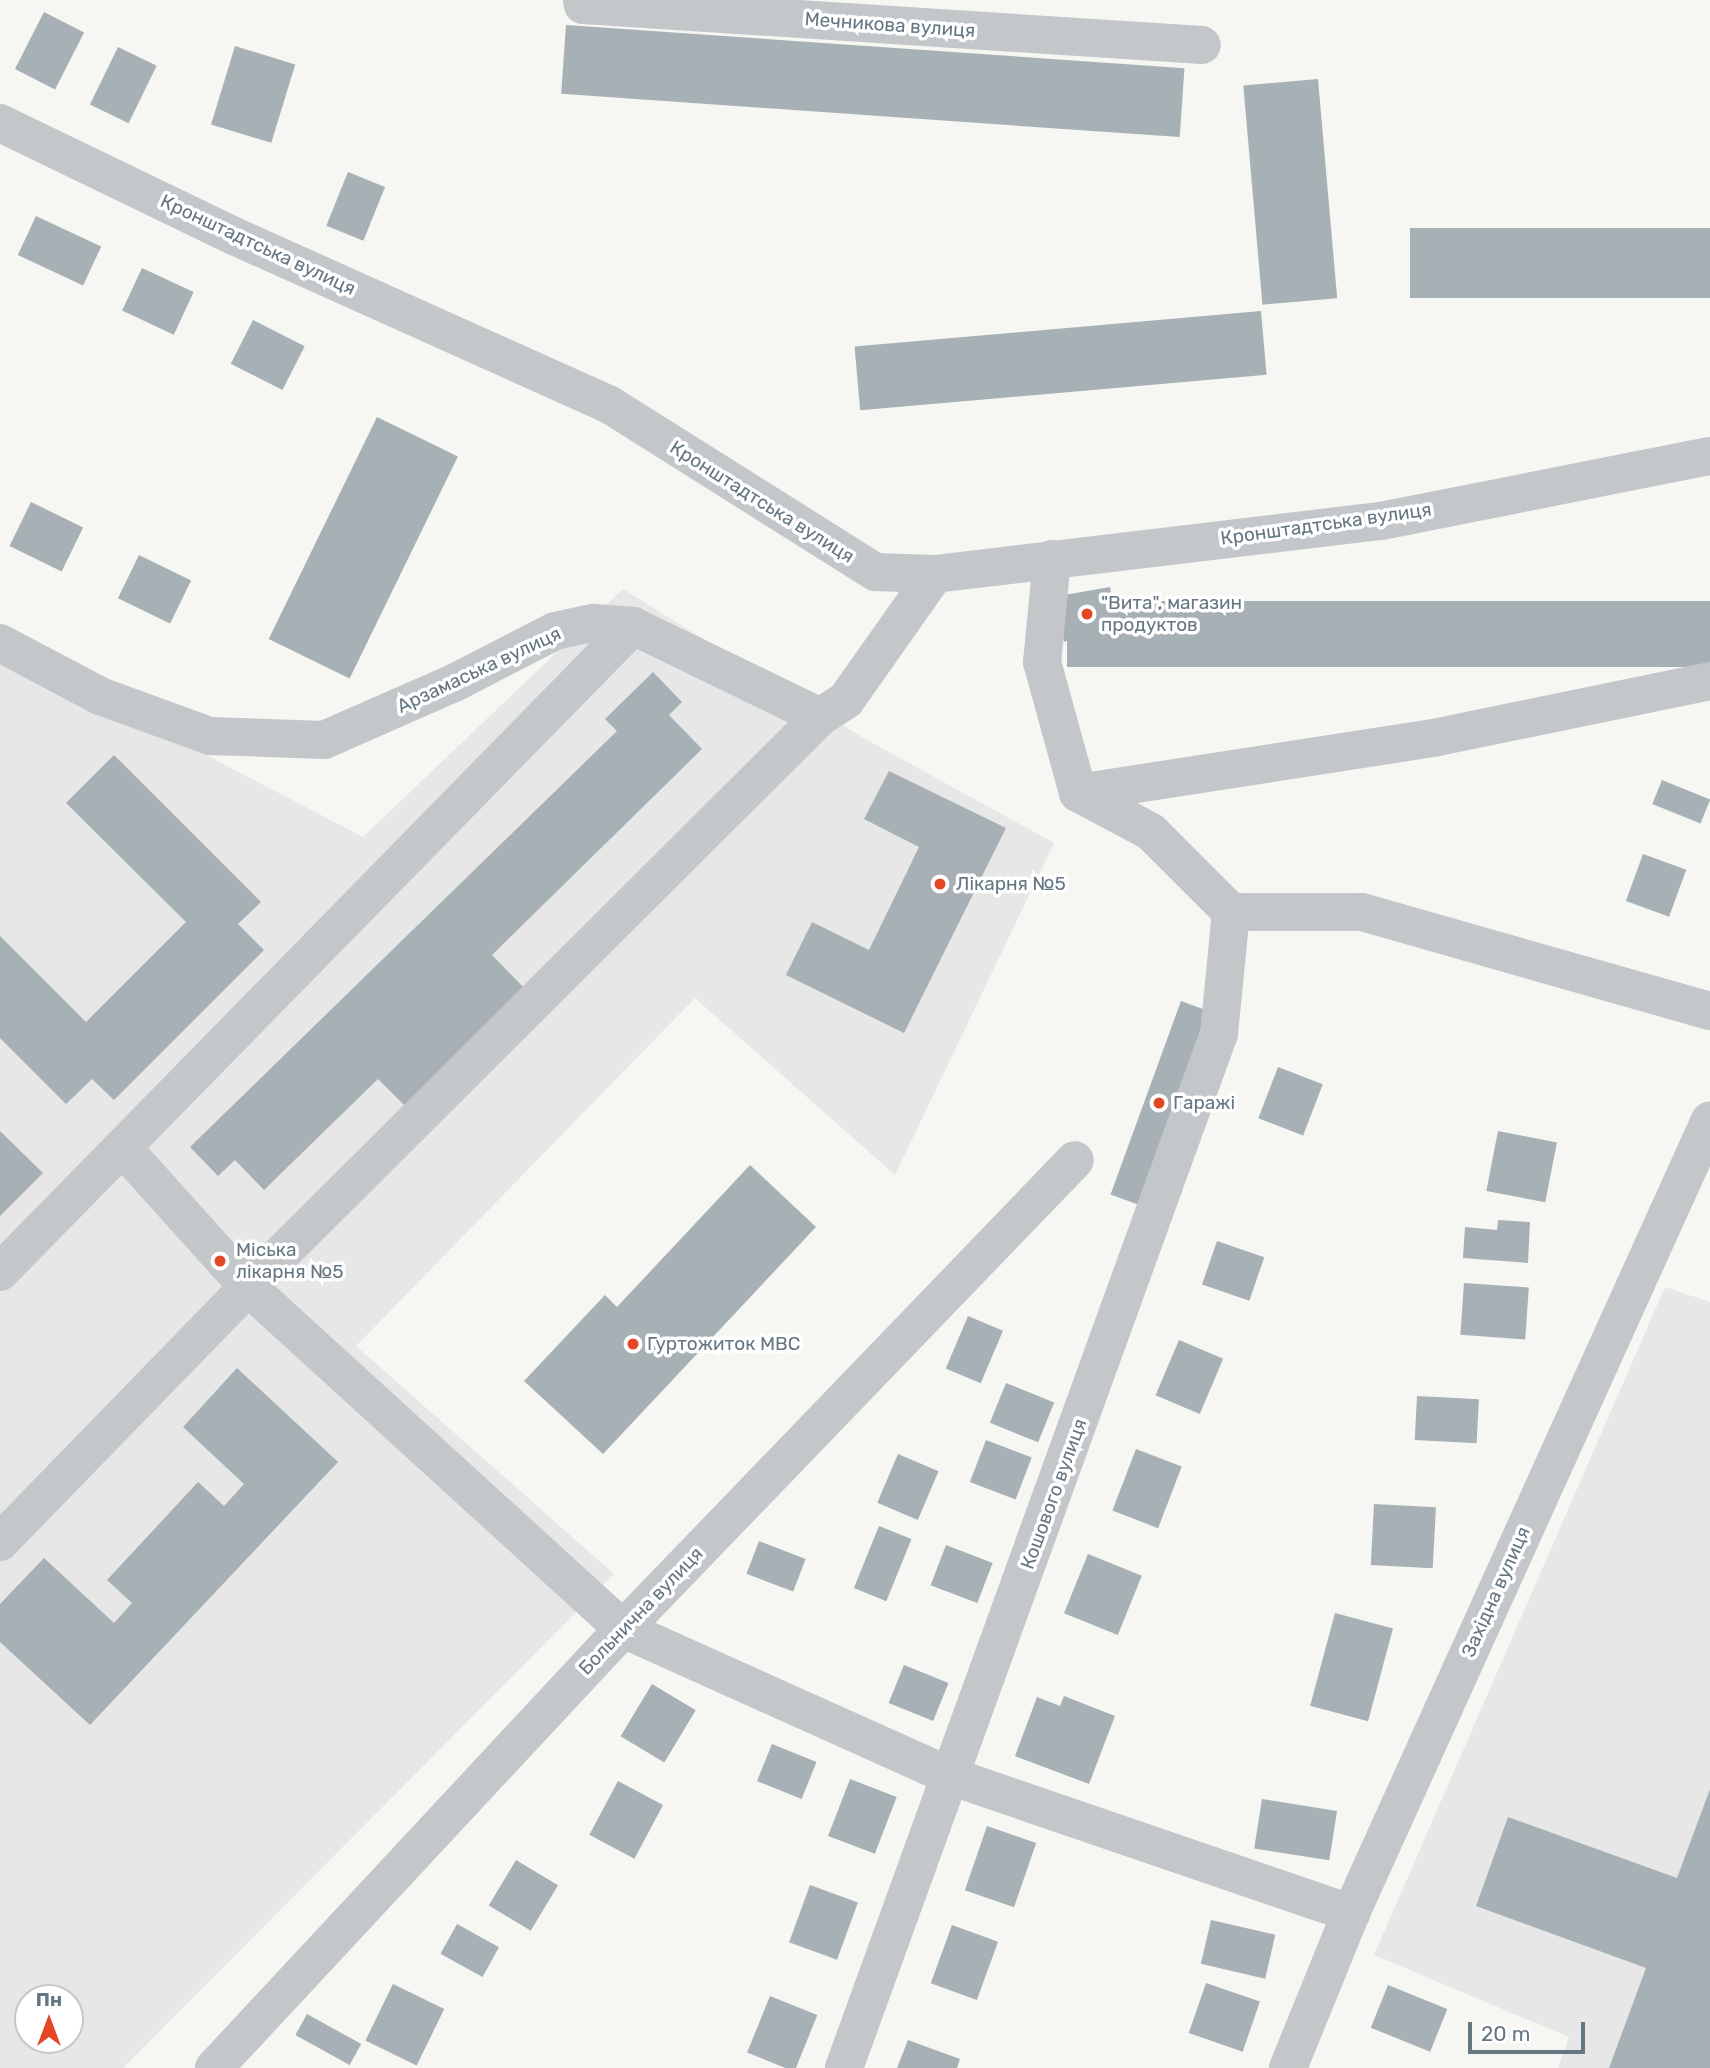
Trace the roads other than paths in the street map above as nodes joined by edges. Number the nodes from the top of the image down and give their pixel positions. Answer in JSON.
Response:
{"nodes":[{"id":1,"x":582,"y":0,"type":"edge"},
{"id":2,"x":1202,"y":46,"type":"dead end"},
{"id":3,"x":0,"y":122,"type":"edge"},
{"id":4,"x":1710,"y":456,"type":"edge"},
{"id":5,"x":1052,"y":559,"type":"junction"},
{"id":6,"x":935,"y":574,"type":"junction"},
{"id":7,"x":634,"y":626,"type":"junction"},
{"id":8,"x":0,"y":643,"type":"edge"},
{"id":9,"x":1710,"y":681,"type":"edge"},
{"id":10,"x":820,"y":717,"type":"junction"},
{"id":11,"x":1078,"y":793,"type":"junction"},
{"id":12,"x":1231,"y":912,"type":"junction"},
{"id":13,"x":1710,"y":1011,"type":"edge"},
{"id":14,"x":1710,"y":1120,"type":"edge"},
{"id":15,"x":122,"y":1147,"type":"junction"},
{"id":16,"x":1075,"y":1160,"type":"dead end"},
{"id":17,"x":0,"y":1272,"type":"edge"},
{"id":18,"x":248,"y":1287,"type":"junction"},
{"id":19,"x":0,"y":1542,"type":"edge"},
{"id":20,"x":623,"y":1629,"type":"junction"},
{"id":21,"x":953,"y":1777,"type":"junction"},
{"id":22,"x":1351,"y":1913,"type":"junction"},
{"id":23,"x":214,"y":2068,"type":"edge"},
{"id":24,"x":844,"y":2068,"type":"edge"},
{"id":25,"x":1288,"y":2068,"type":"edge"}],
"edges":[{"from":1,"to":2,"type":"street","name":"Мечникова вулиця"},
{"from":3,"to":6,"type":"street","name":"Кронштадтська вулиця"},
{"from":4,"to":5,"type":"street","name":"Кронштадтська вулиця"},
{"from":5,"to":6,"type":"street","name":"Кронштадтська вулиця"},
{"from":5,"to":11,"type":"street"},
{"from":6,"to":10,"type":"street"},
{"from":7,"to":8,"type":"street","name":"Арзамаська вулиця"},
{"from":7,"to":10,"type":"street","name":"Арзамаська вулиця"},
{"from":7,"to":15,"type":"street"},
{"from":9,"to":11,"type":"street"},
{"from":10,"to":18,"type":"street"},
{"from":11,"to":12,"type":"street"},
{"from":12,"to":13,"type":"street"},
{"from":12,"to":21,"type":"street","name":"Кошового вулиця"},
{"from":14,"to":22,"type":"street","name":"Західна вулиця"},
{"from":15,"to":17,"type":"street"},
{"from":15,"to":18,"type":"street"},
{"from":16,"to":20,"type":"street","name":"Больнична вулиця"},
{"from":18,"to":19,"type":"street"},
{"from":18,"to":20,"type":"street"},
{"from":20,"to":21,"type":"street"},
{"from":20,"to":23,"type":"street","name":"Больнична вулиця"},
{"from":21,"to":22,"type":"street"},
{"from":21,"to":24,"type":"street","name":"Кошового вулиця"},
{"from":22,"to":25,"type":"street","name":"Західна вулиця"}]}
